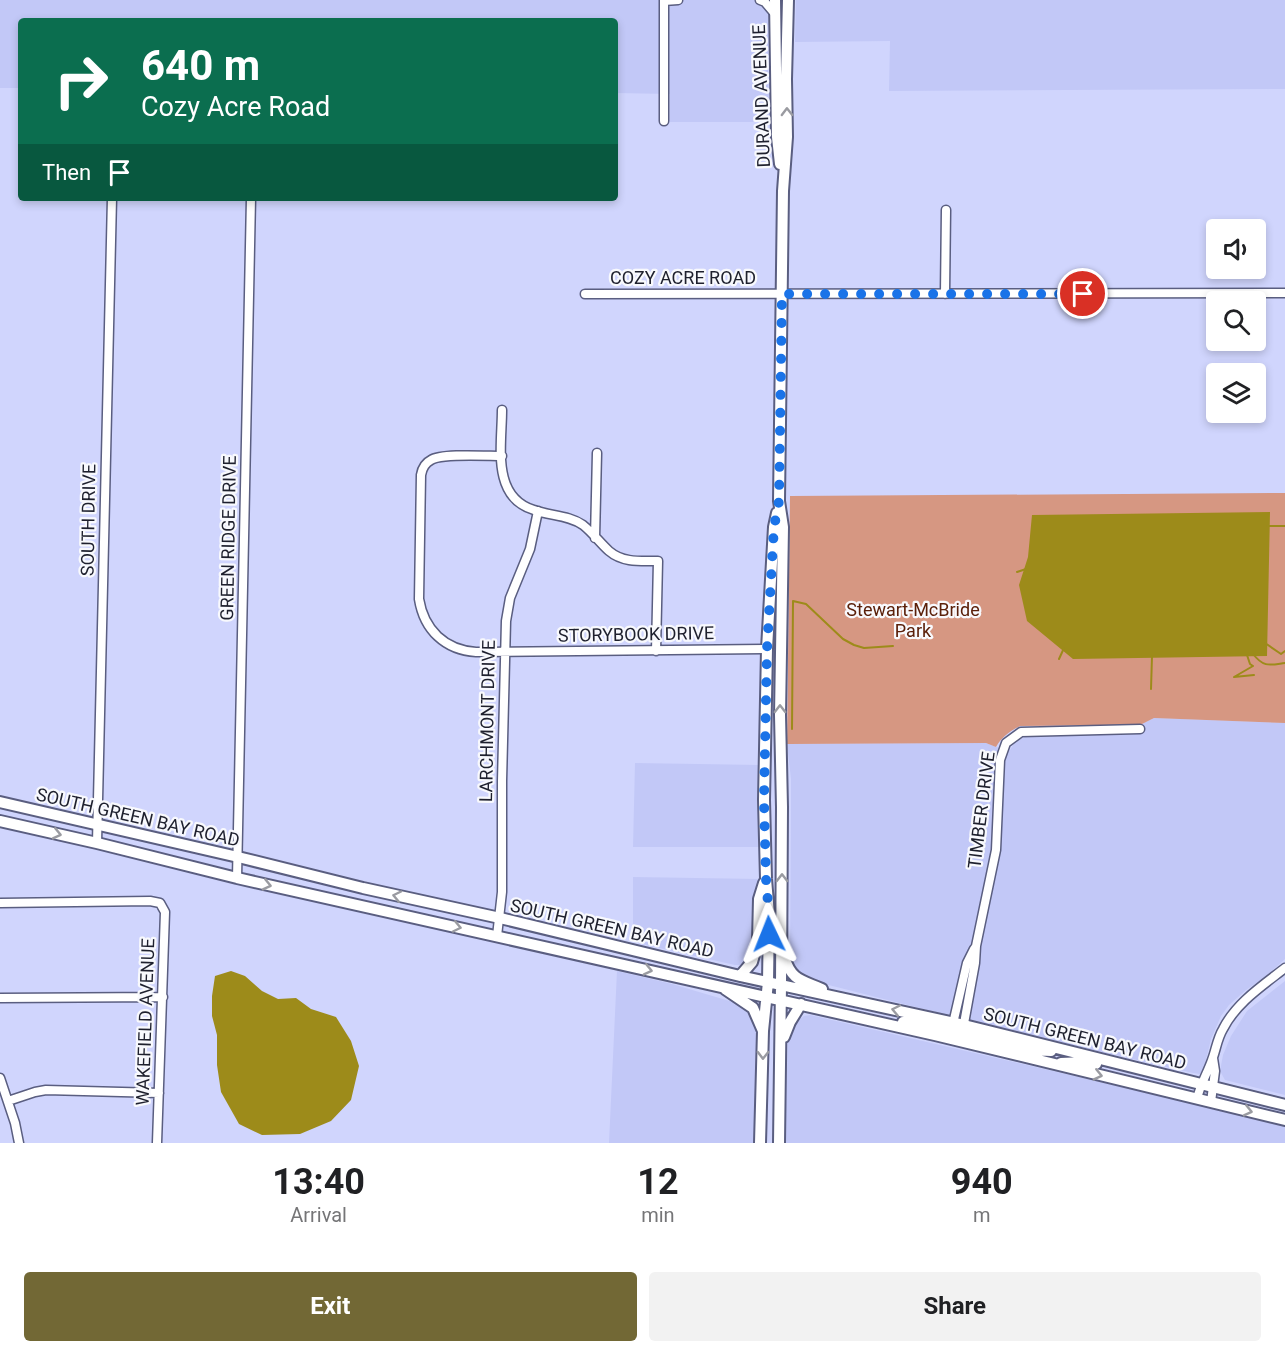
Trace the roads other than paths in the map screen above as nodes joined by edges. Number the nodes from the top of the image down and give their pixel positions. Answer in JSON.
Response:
{"nodes":[{"id":1,"x":664,"y":0,"type":"edge"},
{"id":2,"x":678,"y":0,"type":"edge"},
{"id":3,"x":760,"y":0,"type":"edge"},
{"id":4,"x":777,"y":0,"type":"edge"},
{"id":5,"x":788,"y":0,"type":"edge"},
{"id":6,"x":775,"y":14,"type":"junction"},
{"id":7,"x":787,"y":33,"type":"junction"},
{"id":8,"x":664,"y":121,"type":"dead end"},
{"id":9,"x":783,"y":191,"type":"junction"},
{"id":10,"x":112,"y":201,"type":"edge"},
{"id":11,"x":251,"y":201,"type":"edge"},
{"id":12,"x":946,"y":210,"type":"dead end"},
{"id":13,"x":1285,"y":292,"type":"edge"},
{"id":14,"x":585,"y":294,"type":"dead end"},
{"id":15,"x":782,"y":294,"type":"junction"},
{"id":16,"x":945,"y":294,"type":"junction"},
{"id":17,"x":502,"y":410,"type":"dead end"},
{"id":18,"x":597,"y":453,"type":"dead end"},
{"id":19,"x":502,"y":456,"type":"junction"},
{"id":20,"x":779,"y":501,"type":"junction"},
{"id":21,"x":538,"y":511,"type":"junction"},
{"id":22,"x":596,"y":537,"type":"junction"},
{"id":23,"x":767,"y":649,"type":"junction"},
{"id":24,"x":656,"y":651,"type":"junction"},
{"id":25,"x":505,"y":652,"type":"junction"},
{"id":26,"x":1140,"y":729,"type":"dead end"},
{"id":27,"x":765,"y":754,"type":"junction"},
{"id":28,"x":781,"y":768,"type":"junction"},
{"id":29,"x":764,"y":800,"type":"junction"},
{"id":30,"x":0,"y":802,"type":"edge"},
{"id":31,"x":782,"y":807,"type":"junction"},
{"id":32,"x":0,"y":821,"type":"edge"},
{"id":33,"x":97,"y":825,"type":"junction"},
{"id":34,"x":97,"y":843,"type":"junction"},
{"id":35,"x":238,"y":857,"type":"junction"},
{"id":36,"x":237,"y":879,"type":"junction"},
{"id":37,"x":766,"y":879,"type":"junction"},
{"id":38,"x":0,"y":903,"type":"edge"},
{"id":39,"x":500,"y":918,"type":"junction"},
{"id":40,"x":497,"y":936,"type":"junction"},
{"id":41,"x":781,"y":950,"type":"junction"},
{"id":42,"x":1285,"y":968,"type":"edge"},
{"id":43,"x":740,"y":976,"type":"junction"},
{"id":44,"x":768,"y":982,"type":"junction"},
{"id":45,"x":781,"y":985,"type":"junction"},
{"id":46,"x":720,"y":986,"type":"junction"},
{"id":47,"x":768,"y":996,"type":"junction"},
{"id":48,"x":163,"y":997,"type":"junction"},
{"id":49,"x":0,"y":998,"type":"edge"},
{"id":50,"x":848,"y":999,"type":"junction"},
{"id":51,"x":781,"y":1000,"type":"junction"},
{"id":52,"x":801,"y":1004,"type":"junction"},
{"id":53,"x":763,"y":1031,"type":"junction"},
{"id":54,"x":957,"y":1032,"type":"junction"},
{"id":55,"x":780,"y":1052,"type":"junction"},
{"id":56,"x":1213,"y":1058,"type":"junction"},
{"id":57,"x":0,"y":1078,"type":"edge"},
{"id":58,"x":1199,"y":1090,"type":"junction"},
{"id":59,"x":159,"y":1093,"type":"junction"},
{"id":60,"x":1212,"y":1094,"type":"junction"},
{"id":61,"x":8,"y":1101,"type":"junction"},
{"id":62,"x":1285,"y":1105,"type":"edge"},
{"id":63,"x":1285,"y":1110,"type":"edge"},
{"id":64,"x":1285,"y":1120,"type":"edge"},
{"id":65,"x":19,"y":1143,"type":"edge"},
{"id":66,"x":157,"y":1143,"type":"edge"},
{"id":67,"x":760,"y":1143,"type":"edge"},
{"id":68,"x":779,"y":1143,"type":"edge"}],
"edges":[{"from":1,"to":2,"type":"street"},
{"from":1,"to":8,"type":"street"},
{"from":3,"to":6,"type":"street"},
{"from":4,"to":6,"type":"main road","name":"DURAND AVENUE"},
{"from":4,"to":7,"type":"main road"},
{"from":5,"to":7,"type":"main road","name":"DURAND AVENUE"},
{"from":6,"to":9,"type":"main road","name":"DURAND AVENUE"},
{"from":9,"to":7,"type":"main road","name":"DURAND AVENUE","one_way":true},
{"from":9,"to":15,"type":"main road","name":"DURAND AVENUE"},
{"from":10,"to":33,"type":"street","name":"SOUTH DRIVE"},
{"from":11,"to":35,"type":"street","name":"GREEN RIDGE DRIVE"},
{"from":12,"to":16,"type":"street"},
{"from":13,"to":16,"type":"street","name":"COZY ACRE ROAD"},
{"from":14,"to":15,"type":"street","name":"COZY ACRE ROAD"},
{"from":15,"to":16,"type":"street","name":"COZY ACRE ROAD"},
{"from":15,"to":20,"type":"main road","name":"DURAND AVENUE"},
{"from":17,"to":19,"type":"street"},
{"from":18,"to":22,"type":"street"},
{"from":19,"to":21,"type":"street"},
{"from":19,"to":25,"type":"street","name":"STORYBOOK DRIVE"},
{"from":20,"to":23,"type":"main road","name":"DURAND AVENUE"},
{"from":28,"to":20,"type":"main road","name":"DURAND AVENUE","one_way":true},
{"from":21,"to":22,"type":"street"},
{"from":21,"to":25,"type":"street","name":"LARCHMONT DRIVE"},
{"from":22,"to":24,"type":"street"},
{"from":23,"to":24,"type":"street","name":"STORYBOOK DRIVE"},
{"from":23,"to":27,"type":"main road","name":"DURAND AVENUE"},
{"from":24,"to":25,"type":"street","name":"STORYBOOK DRIVE"},
{"from":25,"to":39,"type":"street","name":"LARCHMONT DRIVE"},
{"from":26,"to":54,"type":"street","name":"TIMBER DRIVE"},
{"from":27,"to":28,"type":"main road"},
{"from":27,"to":29,"type":"main road","name":"DURAND AVENUE"},
{"from":28,"to":31,"type":"main road","name":"DURAND AVENUE"},
{"from":29,"to":31,"type":"main road"},
{"from":29,"to":37,"type":"main road","name":"DURAND AVENUE"},
{"from":30,"to":33,"type":"main road","name":"SOUTH GREEN BAY ROAD"},
{"from":41,"to":31,"type":"main road","name":"DURAND AVENUE","one_way":true},
{"from":32,"to":34,"type":"main road","name":"SOUTH GREEN BAY ROAD","one_way":true},
{"from":33,"to":34,"type":"street","name":"SOUTH DRIVE"},
{"from":33,"to":35,"type":"main road","name":"SOUTH GREEN BAY ROAD"},
{"from":34,"to":36,"type":"main road","name":"SOUTH GREEN BAY ROAD"},
{"from":35,"to":36,"type":"street","name":"GREEN RIDGE DRIVE"},
{"from":39,"to":35,"type":"main road","name":"SOUTH GREEN BAY ROAD","one_way":true},
{"from":36,"to":40,"type":"main road","name":"SOUTH GREEN BAY ROAD","one_way":true},
{"from":37,"to":43,"type":"main road"},
{"from":37,"to":44,"type":"main road","name":"DURAND AVENUE"},
{"from":38,"to":48,"type":"street","name":"WAKEFIELD AVENUE"},
{"from":39,"to":40,"type":"street","name":"LARCHMONT DRIVE"},
{"from":39,"to":43,"type":"main road","name":"SOUTH GREEN BAY ROAD"},
{"from":40,"to":46,"type":"main road","name":"SOUTH GREEN BAY ROAD","one_way":true},
{"from":41,"to":45,"type":"main road","name":"DURAND AVENUE"},
{"from":41,"to":50,"type":"main road"},
{"from":42,"to":56,"type":"street"},
{"from":43,"to":44,"type":"main road","name":"SOUTH GREEN BAY ROAD"},
{"from":44,"to":45,"type":"main road","name":"SOUTH GREEN BAY ROAD"},
{"from":44,"to":47,"type":"main road","name":"DURAND AVENUE"},
{"from":45,"to":50,"type":"main road","name":"SOUTH GREEN BAY ROAD"},
{"from":45,"to":51,"type":"main road","name":"DURAND AVENUE"},
{"from":46,"to":47,"type":"main road","name":"SOUTH GREEN BAY ROAD"},
{"from":46,"to":53,"type":"main road"},
{"from":47,"to":51,"type":"main road","name":"SOUTH GREEN BAY ROAD"},
{"from":47,"to":53,"type":"main road","name":"DURAND AVENUE"},
{"from":48,"to":49,"type":"street"},
{"from":48,"to":59,"type":"street","name":"WAKEFIELD AVENUE"},
{"from":54,"to":50,"type":"main road","name":"SOUTH GREEN BAY ROAD","one_way":true},
{"from":51,"to":52,"type":"main road","name":"SOUTH GREEN BAY ROAD"},
{"from":51,"to":55,"type":"main road","name":"DURAND AVENUE"},
{"from":52,"to":54,"type":"main road","name":"SOUTH GREEN BAY ROAD"},
{"from":52,"to":55,"type":"main road"},
{"from":53,"to":67,"type":"main road","name":"DURAND AVENUE","one_way":true},
{"from":54,"to":58,"type":"main road","name":"SOUTH GREEN BAY ROAD"},
{"from":54,"to":58,"type":"main road","name":"SOUTH GREEN BAY ROAD","one_way":true},
{"from":55,"to":68,"type":"main road","name":"DURAND AVENUE"},
{"from":56,"to":58,"type":"street"},
{"from":56,"to":60,"type":"street"},
{"from":57,"to":61,"type":"street"},
{"from":58,"to":60,"type":"main road"},
{"from":59,"to":61,"type":"street"},
{"from":59,"to":66,"type":"street","name":"WAKEFIELD AVENUE"},
{"from":60,"to":62,"type":"main road"},
{"from":60,"to":63,"type":"main road"},
{"from":60,"to":64,"type":"main road","one_way":true},
{"from":61,"to":65,"type":"street"}]}
